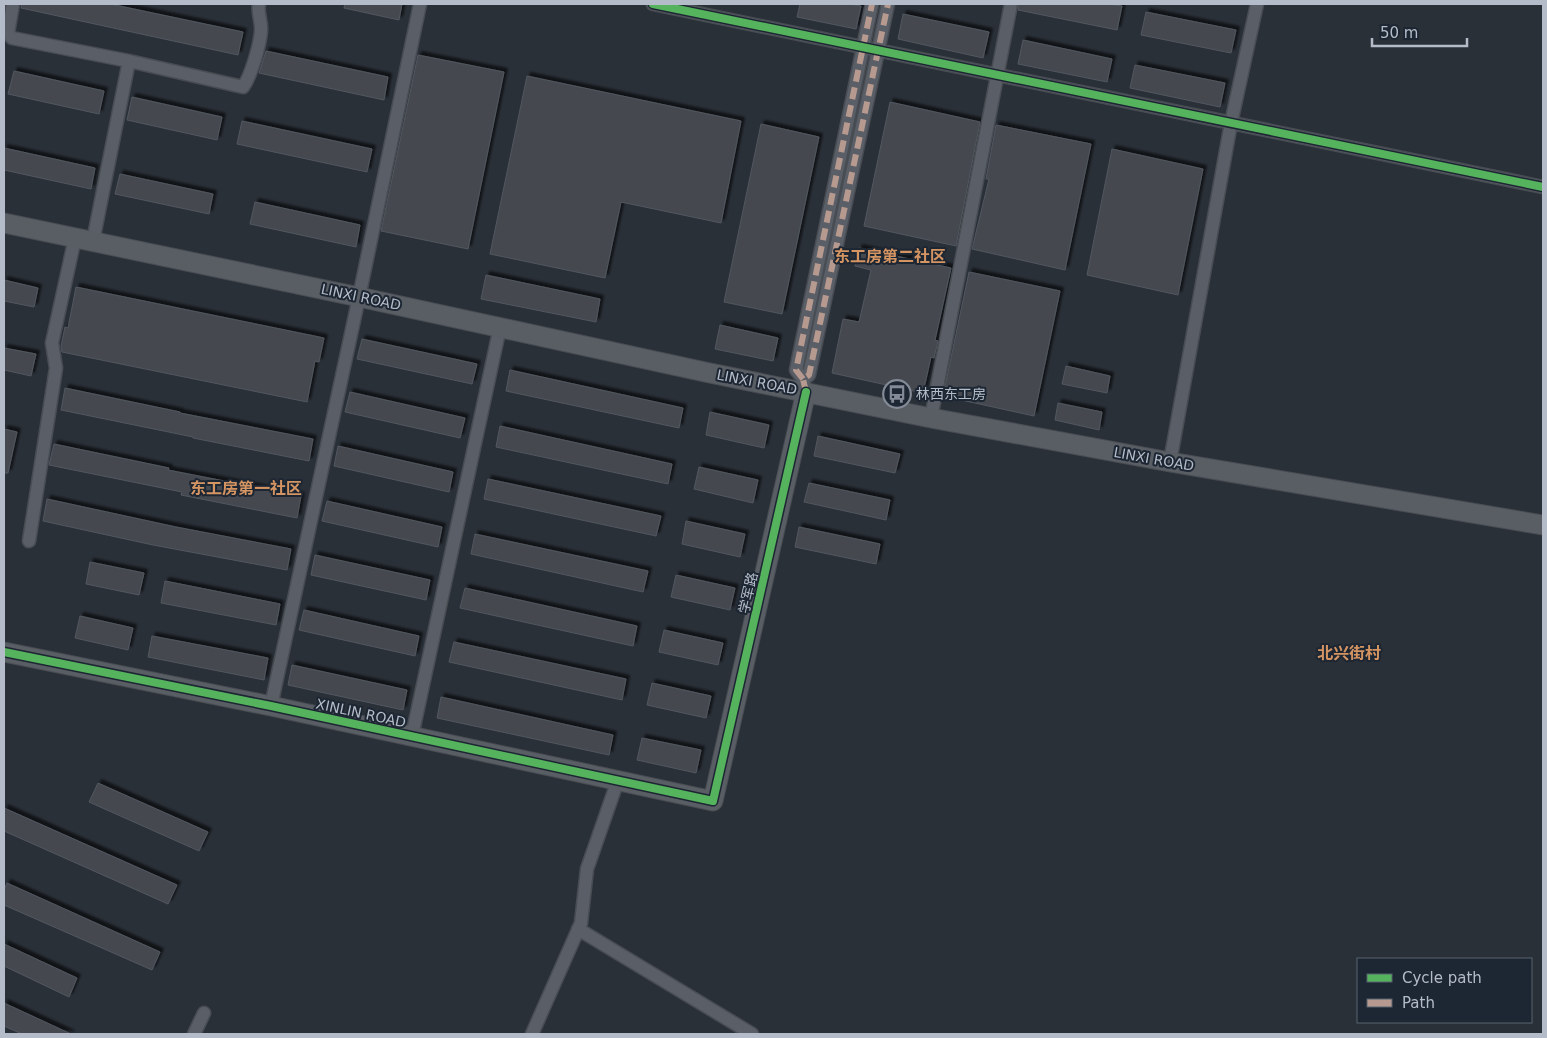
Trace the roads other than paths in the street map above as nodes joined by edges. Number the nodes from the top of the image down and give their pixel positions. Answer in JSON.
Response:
{"nodes":[{"id":1,"x":13,"y":4,"type":"edge"},
{"id":2,"x":258,"y":4,"type":"edge"},
{"id":3,"x":420,"y":4,"type":"edge"},
{"id":4,"x":653,"y":4,"type":"edge"},
{"id":5,"x":872,"y":4,"type":"edge"},
{"id":6,"x":888,"y":4,"type":"edge"},
{"id":7,"x":1011,"y":4,"type":"edge"},
{"id":8,"x":1257,"y":4,"type":"edge"},
{"id":9,"x":864,"y":47,"type":"junction"},
{"id":10,"x":880,"y":50,"type":"junction"},
{"id":11,"x":129,"y":62,"type":"junction"},
{"id":12,"x":997,"y":75,"type":"junction"},
{"id":13,"x":1231,"y":123,"type":"junction"},
{"id":14,"x":1543,"y":187,"type":"edge"},
{"id":15,"x":4,"y":223,"type":"edge"},
{"id":16,"x":84,"y":239,"type":"junction"},
{"id":17,"x":359,"y":297,"type":"junction"},
{"id":18,"x":500,"y":328,"type":"junction"},
{"id":19,"x":804,"y":385,"type":"junction"},
{"id":20,"x":931,"y":418,"type":"junction"},
{"id":21,"x":1170,"y":462,"type":"junction"},
{"id":22,"x":1543,"y":525,"type":"edge"},
{"id":23,"x":29,"y":541,"type":"dead end"},
{"id":24,"x":4,"y":652,"type":"edge"},
{"id":25,"x":270,"y":706,"type":"junction"},
{"id":26,"x":412,"y":736,"type":"junction"},
{"id":27,"x":618,"y":780,"type":"junction"},
{"id":28,"x":713,"y":801,"type":"joint"},
{"id":29,"x":578,"y":929,"type":"junction"},
{"id":30,"x":204,"y":1013,"type":"dead end"},
{"id":31,"x":194,"y":1034,"type":"edge"},
{"id":32,"x":532,"y":1034,"type":"edge"},
{"id":33,"x":752,"y":1034,"type":"edge"}],
"edges":[{"from":1,"to":11,"type":"street"},
{"from":2,"to":11,"type":"street"},
{"from":3,"to":17,"type":"street"},
{"from":4,"to":9,"type":"street"},
{"from":5,"to":9,"type":"street"},
{"from":6,"to":10,"type":"street"},
{"from":7,"to":12,"type":"street"},
{"from":8,"to":13,"type":"street"},
{"from":9,"to":10,"type":"street"},
{"from":9,"to":19,"type":"street"},
{"from":10,"to":12,"type":"street"},
{"from":10,"to":19,"type":"street"},
{"from":11,"to":16,"type":"street"},
{"from":12,"to":13,"type":"street"},
{"from":12,"to":20,"type":"street"},
{"from":13,"to":14,"type":"street"},
{"from":13,"to":21,"type":"street"},
{"from":15,"to":16,"type":"main road","name":"LINXI ROAD"},
{"from":16,"to":17,"type":"main road","name":"LINXI ROAD"},
{"from":16,"to":23,"type":"street"},
{"from":17,"to":18,"type":"main road","name":"LINXI ROAD"},
{"from":17,"to":25,"type":"street"},
{"from":18,"to":19,"type":"main road","name":"LINXI ROAD"},
{"from":18,"to":26,"type":"street"},
{"from":19,"to":20,"type":"main road","name":"LINXI ROAD"},
{"from":19,"to":28,"type":"main road","name":"学军路"},
{"from":20,"to":21,"type":"main road","name":"LINXI ROAD"},
{"from":21,"to":22,"type":"main road","name":"LINXI ROAD"},
{"from":24,"to":25,"type":"main road","name":"XINLIN ROAD"},
{"from":25,"to":26,"type":"main road","name":"XINLIN ROAD"},
{"from":26,"to":27,"type":"main road","name":"XINLIN ROAD"},
{"from":27,"to":28,"type":"main road","name":"XINLIN ROAD"},
{"from":27,"to":29,"type":"street"},
{"from":29,"to":32,"type":"street"},
{"from":29,"to":33,"type":"street"},
{"from":30,"to":31,"type":"street"}]}
